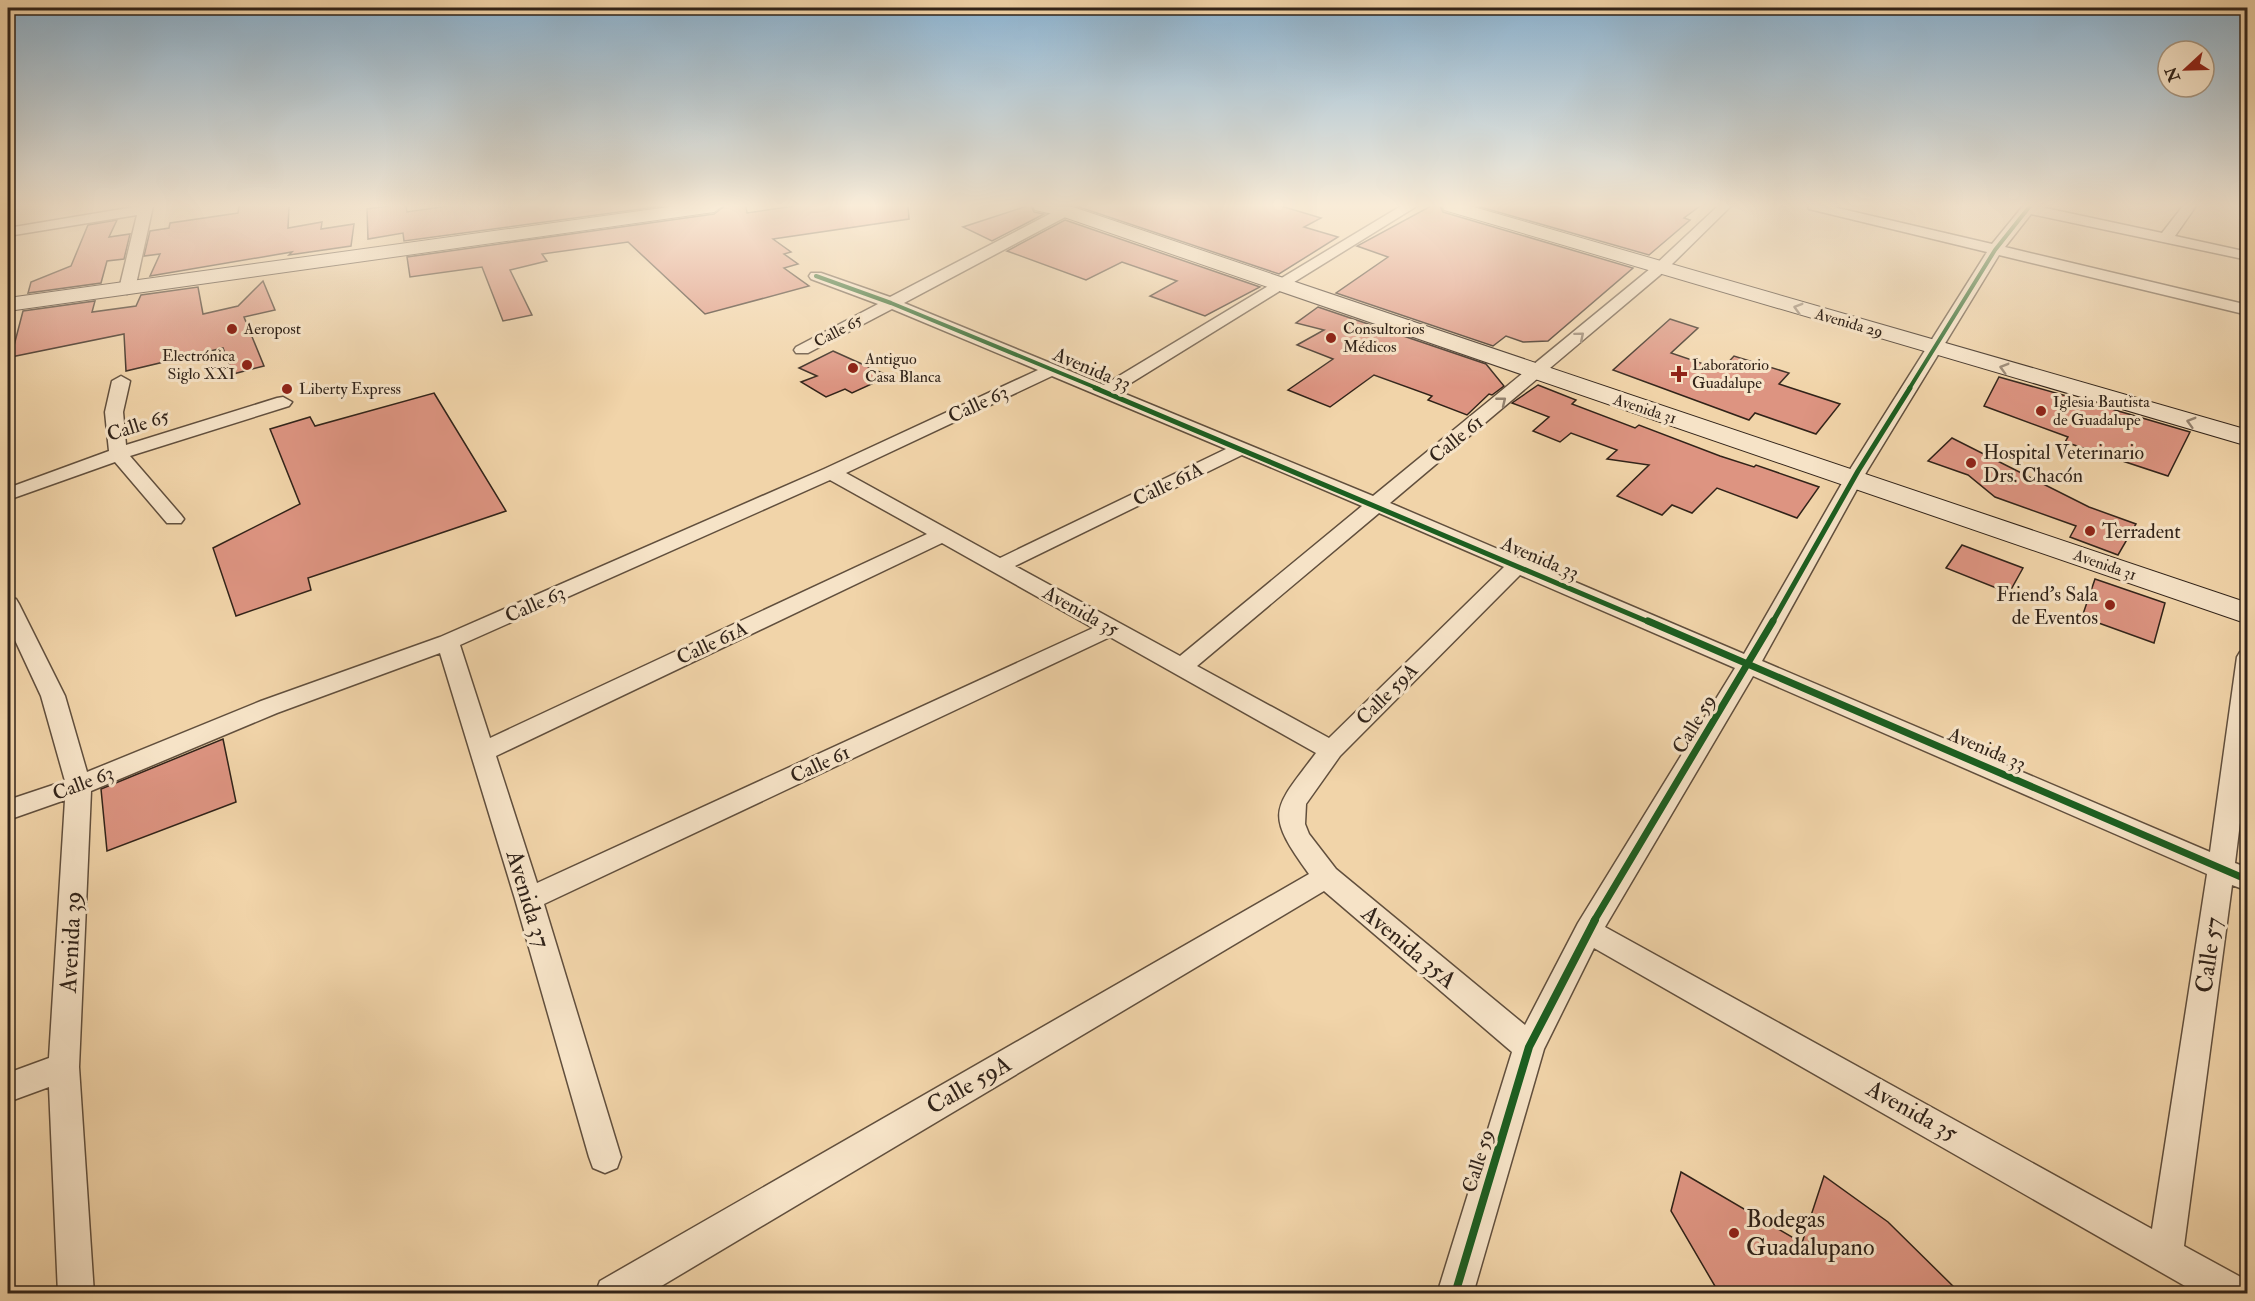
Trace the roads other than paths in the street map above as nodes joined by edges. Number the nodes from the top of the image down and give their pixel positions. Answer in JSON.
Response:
{"nodes":[{"id":1,"x":132,"y":267,"type":"edge"},
{"id":2,"x":285,"y":267,"type":"edge"},
{"id":3,"x":958,"y":267,"type":"edge"},
{"id":4,"x":1241,"y":267,"type":"edge"},
{"id":5,"x":1310,"y":267,"type":"edge"},
{"id":6,"x":1661,"y":267,"type":"joint"},
{"id":7,"x":1985,"y":267,"type":"edge"},
{"id":8,"x":2065,"y":267,"type":"edge"},
{"id":9,"x":816,"y":276,"type":"dead end"},
{"id":10,"x":1285,"y":282,"type":"junction"},
{"id":11,"x":127,"y":289,"type":"junction"},
{"id":12,"x":891,"y":303,"type":"junction"},
{"id":13,"x":8,"y":306,"type":"edge"},
{"id":14,"x":2247,"y":310,"type":"edge"},
{"id":15,"x":1934,"y":348,"type":"junction"},
{"id":16,"x":801,"y":350,"type":"dead end"},
{"id":17,"x":1051,"y":370,"type":"junction"},
{"id":18,"x":1540,"y":370,"type":"junction"},
{"id":19,"x":121,"y":381,"type":"dead end"},
{"id":20,"x":1105,"y":392,"type":"junction"},
{"id":21,"x":283,"y":402,"type":"dead end"},
{"id":22,"x":2247,"y":438,"type":"edge"},
{"id":23,"x":1240,"y":449,"type":"junction"},
{"id":24,"x":117,"y":454,"type":"junction"},
{"id":25,"x":831,"y":473,"type":"junction"},
{"id":26,"x":1855,"y":475,"type":"junction"},
{"id":27,"x":8,"y":494,"type":"edge"},
{"id":28,"x":1375,"y":504,"type":"junction"},
{"id":29,"x":174,"y":519,"type":"dead end"},
{"id":30,"x":942,"y":535,"type":"junction"},
{"id":31,"x":999,"y":566,"type":"junction"},
{"id":32,"x":1517,"y":567,"type":"junction"},
{"id":33,"x":2247,"y":603,"type":"edge"},
{"id":34,"x":8,"y":604,"type":"edge"},
{"id":35,"x":2247,"y":614,"type":"edge"},
{"id":36,"x":1111,"y":628,"type":"junction"},
{"id":37,"x":448,"y":642,"type":"junction"},
{"id":38,"x":2247,"y":657,"type":"edge"},
{"id":39,"x":1749,"y":664,"type":"junction"},
{"id":40,"x":1181,"y":667,"type":"junction"},
{"id":41,"x":1331,"y":750,"type":"junction"},
{"id":42,"x":483,"y":752,"type":"junction"},
{"id":43,"x":79,"y":786,"type":"junction"},
{"id":44,"x":8,"y":810,"type":"edge"},
{"id":45,"x":1298,"y":839,"type":"joint"},
{"id":46,"x":2234,"y":874,"type":"edge"},
{"id":47,"x":1326,"y":877,"type":"junction"},
{"id":48,"x":529,"y":899,"type":"junction"},
{"id":49,"x":1588,"y":931,"type":"junction"},
{"id":50,"x":1529,"y":1047,"type":"junction"},
{"id":51,"x":64,"y":1067,"type":"junction"},
{"id":52,"x":8,"y":1087,"type":"edge"},
{"id":53,"x":605,"y":1157,"type":"dead end"},
{"id":54,"x":2166,"y":1253,"type":"junction"},
{"id":55,"x":76,"y":1293,"type":"edge"},
{"id":56,"x":613,"y":1293,"type":"edge"},
{"id":57,"x":1455,"y":1293,"type":"edge"},
{"id":58,"x":2235,"y":1293,"type":"edge"}],
"edges":[{"from":1,"to":11,"type":"street"},
{"from":2,"to":11,"type":"main road"},
{"from":3,"to":12,"type":"street","name":"Calle 65"},
{"from":4,"to":10,"type":"main road","name":"Avenida 31"},
{"from":5,"to":10,"type":"street"},
{"from":15,"to":6,"type":"main road","name":"Avenida 29","one_way":true},
{"from":18,"to":6,"type":"street","name":"Calle 61","one_way":true},
{"from":7,"to":15,"type":"street","name":"Calle 59"},
{"from":8,"to":14,"type":"street"},
{"from":9,"to":12,"type":"street","name":"Avenida 33"},
{"from":10,"to":18,"type":"main road","name":"Avenida 31"},
{"from":10,"to":20,"type":"street"},
{"from":11,"to":13,"type":"main road"},
{"from":12,"to":16,"type":"street","name":"Calle 65"},
{"from":12,"to":17,"type":"street","name":"Avenida 33"},
{"from":22,"to":15,"type":"main road","name":"Avenida 29","one_way":true},
{"from":15,"to":26,"type":"street","name":"Calle 59"},
{"from":17,"to":20,"type":"street","name":"Avenida 33"},
{"from":17,"to":25,"type":"street","name":"Calle 63"},
{"from":18,"to":26,"type":"main road","name":"Avenida 31"},
{"from":28,"to":18,"type":"street","name":"Calle 61","one_way":true},
{"from":19,"to":24,"type":"street"},
{"from":20,"to":23,"type":"street","name":"Avenida 33"},
{"from":21,"to":24,"type":"street","name":"Calle 65"},
{"from":23,"to":28,"type":"street","name":"Avenida 33"},
{"from":23,"to":31,"type":"street","name":"Calle 61A"},
{"from":24,"to":27,"type":"street","name":"Calle 65"},
{"from":24,"to":29,"type":"street"},
{"from":25,"to":30,"type":"street","name":"Avenida 35"},
{"from":25,"to":37,"type":"street","name":"Calle 63"},
{"from":26,"to":33,"type":"main road","name":"Avenida 31"},
{"from":26,"to":35,"type":"main road","name":"Avenida 31"},
{"from":26,"to":39,"type":"street","name":"Calle 59"},
{"from":28,"to":32,"type":"street","name":"Avenida 33"},
{"from":28,"to":40,"type":"street","name":"Calle 61"},
{"from":30,"to":31,"type":"street","name":"Avenida 35"},
{"from":30,"to":42,"type":"street","name":"Calle 61A"},
{"from":31,"to":36,"type":"street","name":"Avenida 35"},
{"from":32,"to":39,"type":"street","name":"Avenida 33"},
{"from":32,"to":41,"type":"street","name":"Calle 59A"},
{"from":34,"to":43,"type":"street","name":"Avenida 39"},
{"from":36,"to":40,"type":"street","name":"Avenida 35"},
{"from":36,"to":48,"type":"street","name":"Calle 61"},
{"from":37,"to":42,"type":"street","name":"Avenida 37"},
{"from":37,"to":43,"type":"street","name":"Calle 63"},
{"from":38,"to":46,"type":"street","name":"Calle 57"},
{"from":39,"to":46,"type":"street","name":"Avenida 33"},
{"from":39,"to":49,"type":"street","name":"Calle 59"},
{"from":40,"to":41,"type":"street","name":"Avenida 35"},
{"from":41,"to":45,"type":"street","name":"Calle 59A"},
{"from":42,"to":48,"type":"street","name":"Avenida 37"},
{"from":43,"to":44,"type":"street","name":"Calle 63"},
{"from":43,"to":51,"type":"street","name":"Avenida 39"},
{"from":45,"to":47,"type":"street","name":"Avenida 35A"},
{"from":46,"to":54,"type":"street","name":"Calle 57"},
{"from":47,"to":50,"type":"street","name":"Avenida 35A"},
{"from":47,"to":56,"type":"street","name":"Calle 59A"},
{"from":48,"to":53,"type":"street","name":"Avenida 37"},
{"from":49,"to":50,"type":"street","name":"Calle 59"},
{"from":49,"to":54,"type":"street","name":"Avenida 35"},
{"from":50,"to":57,"type":"street","name":"Calle 59"},
{"from":51,"to":52,"type":"street"},
{"from":51,"to":55,"type":"street","name":"Avenida 39"},
{"from":54,"to":58,"type":"street","name":"Avenida 35"}]}
